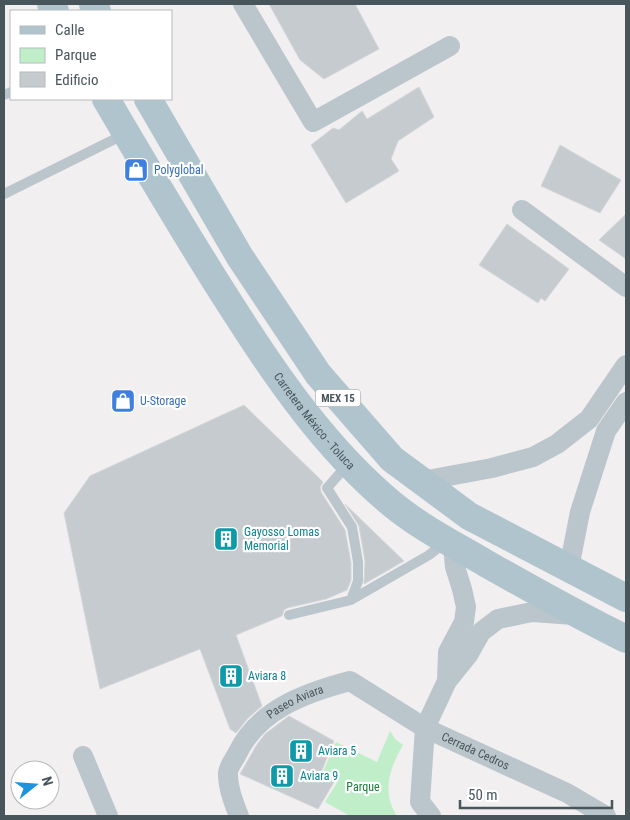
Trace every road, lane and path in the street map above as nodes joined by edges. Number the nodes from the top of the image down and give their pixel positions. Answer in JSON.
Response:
{"nodes":[{"id":1,"x":243,"y":4,"type":"edge"},
{"id":2,"x":450,"y":46,"type":"dead end"},
{"id":3,"x":107,"y":100,"type":"edge"},
{"id":4,"x":149,"y":100,"type":"edge"},
{"id":5,"x":126,"y":134,"type":"junction"},
{"id":6,"x":4,"y":194,"type":"edge"},
{"id":7,"x":522,"y":210,"type":"dead end"},
{"id":8,"x":626,"y":287,"type":"edge"},
{"id":9,"x":626,"y":365,"type":"edge"},
{"id":10,"x":626,"y":402,"type":"edge"},
{"id":11,"x":349,"y":464,"type":"junction"},
{"id":12,"x":422,"y":482,"type":"junction"},
{"id":13,"x":450,"y":543,"type":"junction"},
{"id":14,"x":569,"y":568,"type":"junction"},
{"id":15,"x":626,"y":598,"type":"edge"},
{"id":16,"x":351,"y":600,"type":"junction"},
{"id":17,"x":288,"y":615,"type":"dead end"},
{"id":18,"x":578,"y":616,"type":"junction"},
{"id":19,"x":626,"y":639,"type":"edge"},
{"id":20,"x":447,"y":681,"type":"junction"},
{"id":21,"x":425,"y":728,"type":"junction"},
{"id":22,"x":83,"y":756,"type":"dead end"},
{"id":23,"x":108,"y":816,"type":"edge"},
{"id":24,"x":239,"y":816,"type":"edge"},
{"id":25,"x":431,"y":816,"type":"edge"},
{"id":26,"x":606,"y":816,"type":"edge"}],
"edges":[{"from":1,"to":2,"type":"street"},
{"from":3,"to":5,"type":"main road","name":"Carretera México - Toluca","number":"MEX 15"},
{"from":4,"to":12,"type":"main road","number":"MEX 15"},
{"from":5,"to":6,"type":"lane"},
{"from":5,"to":11,"type":"main road","name":"Carretera México - Toluca","number":"MEX 15"},
{"from":7,"to":8,"type":"street"},
{"from":9,"to":12,"type":"street"},
{"from":10,"to":14,"type":"street"},
{"from":11,"to":13,"type":"main road","name":"Carretera México - Toluca","number":"MEX 15"},
{"from":11,"to":16,"type":"lane"},
{"from":12,"to":14,"type":"main road","number":"MEX 15"},
{"from":13,"to":16,"type":"lane"},
{"from":13,"to":18,"type":"main road","name":"Carretera México - Toluca","number":"MEX 15"},
{"from":13,"to":20,"type":"street"},
{"from":14,"to":15,"type":"main road","number":"MEX 15"},
{"from":16,"to":17,"type":"lane"},
{"from":18,"to":19,"type":"main road","name":"Carretera México - Toluca","number":"MEX 15"},
{"from":18,"to":20,"type":"street"},
{"from":20,"to":21,"type":"street"},
{"from":21,"to":24,"type":"street","name":"Paseo Aviara"},
{"from":21,"to":25,"type":"street"},
{"from":21,"to":26,"type":"street","name":"Cerrada Cedros"},
{"from":22,"to":23,"type":"street"}]}
